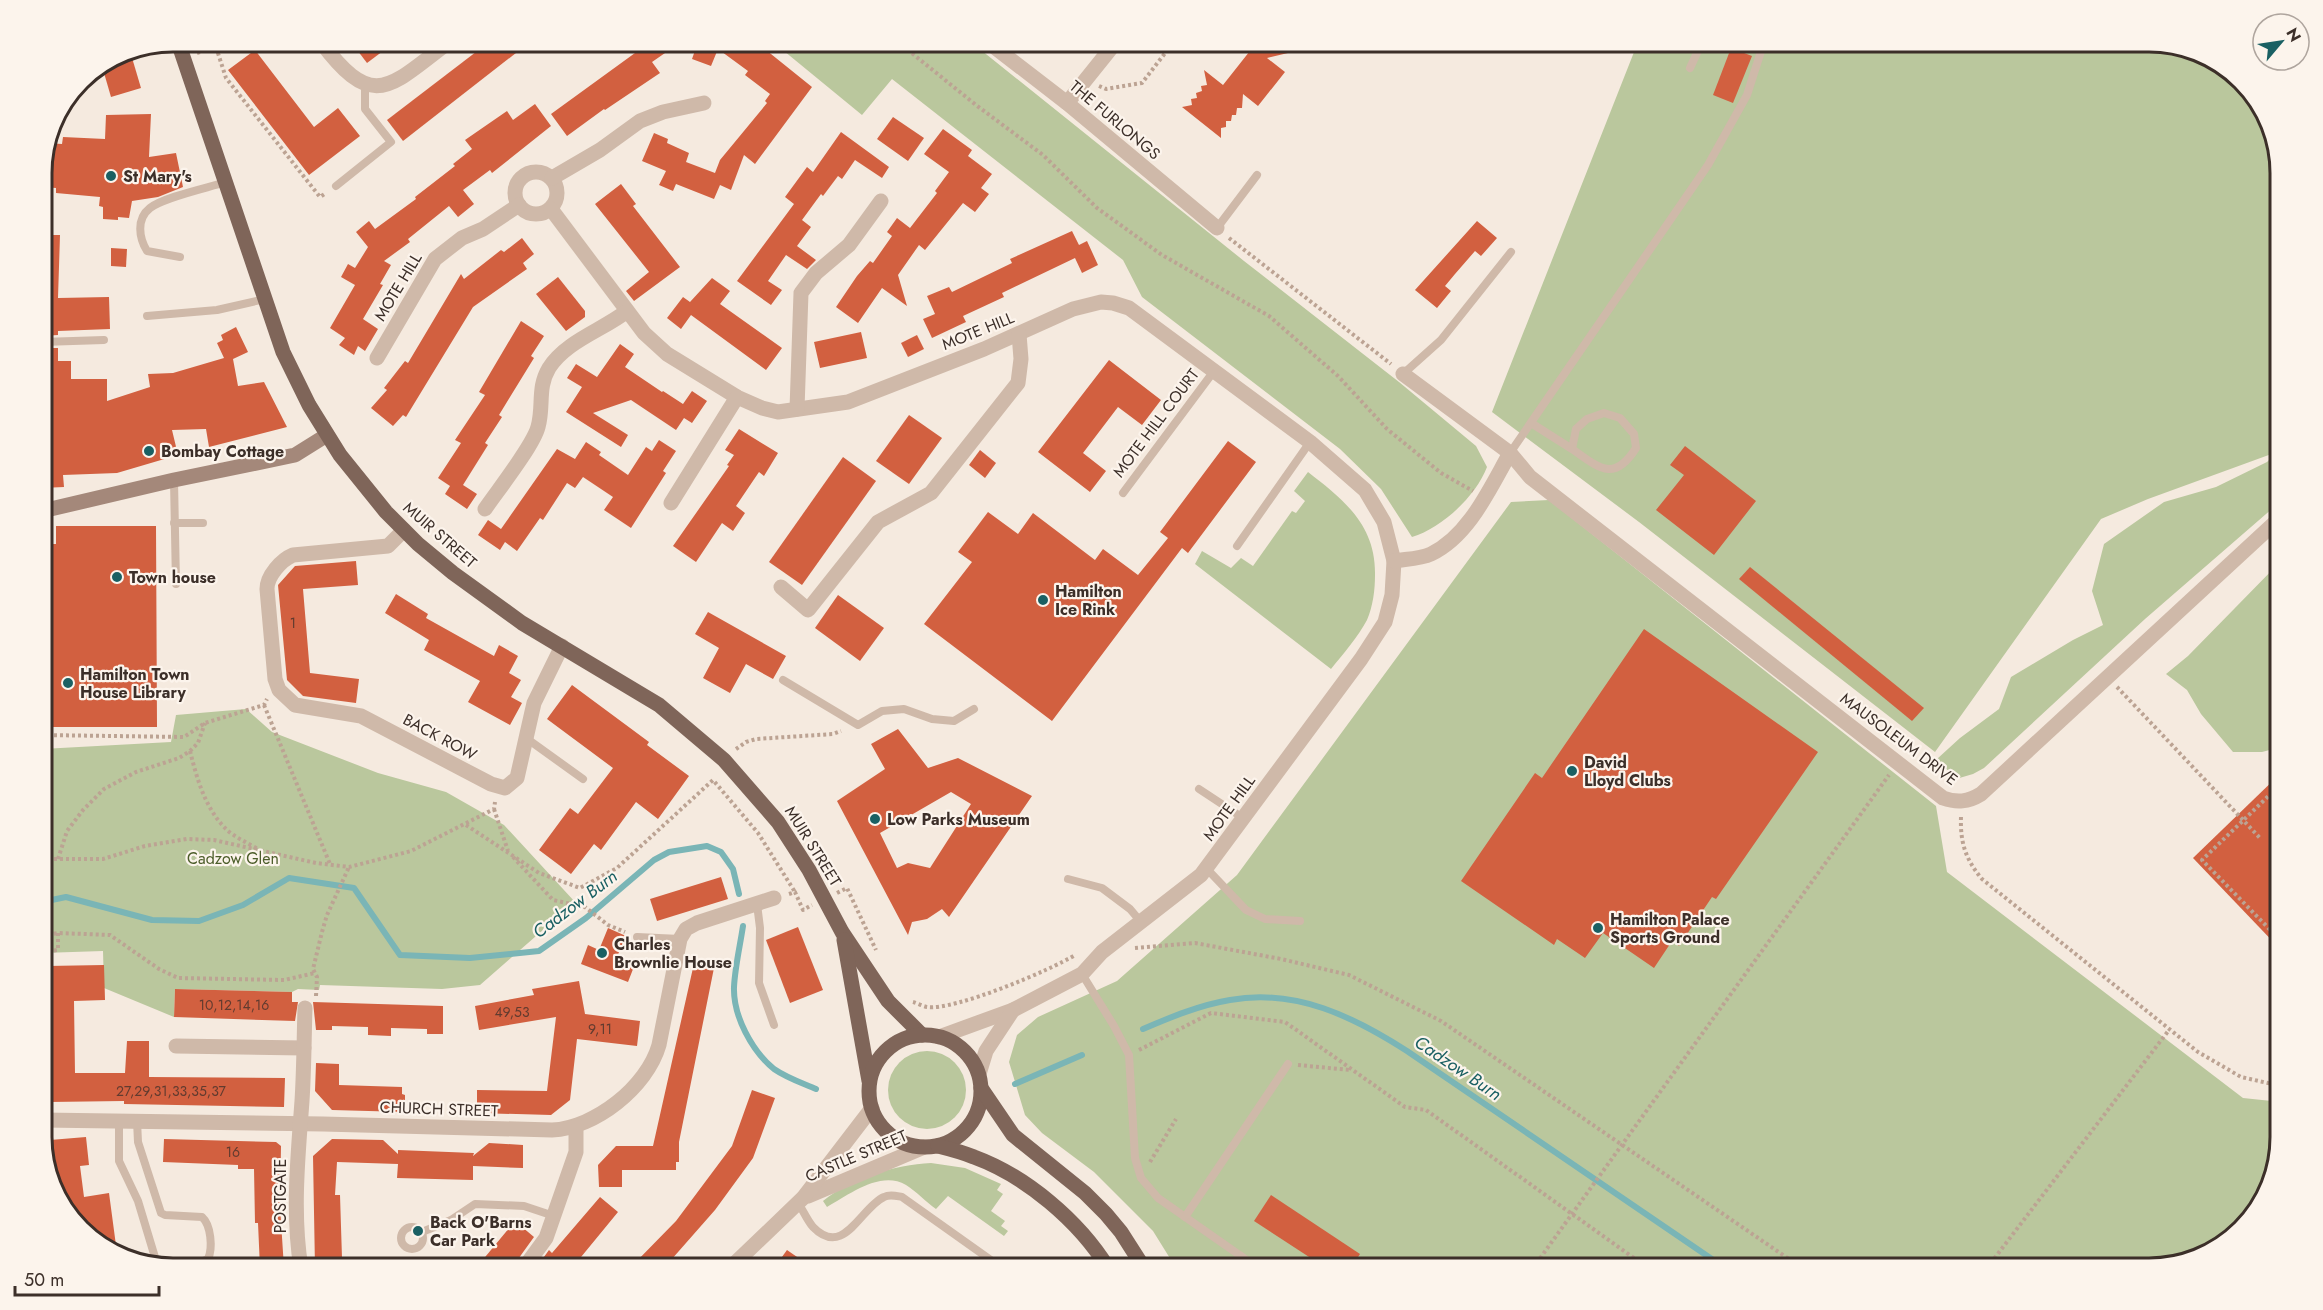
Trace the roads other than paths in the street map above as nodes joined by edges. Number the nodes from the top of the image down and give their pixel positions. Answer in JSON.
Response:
{"nodes":[{"id":1,"x":181,"y":52,"type":"edge"},
{"id":2,"x":328,"y":52,"type":"edge"},
{"id":3,"x":435,"y":52,"type":"edge"},
{"id":4,"x":1000,"y":52,"type":"edge"},
{"id":5,"x":1108,"y":52,"type":"edge"},
{"id":6,"x":1697,"y":52,"type":"edge"},
{"id":7,"x":1761,"y":52,"type":"edge"},
{"id":8,"x":1690,"y":68,"type":"dead end"},
{"id":9,"x":365,"y":85,"type":"junction"},
{"id":10,"x":704,"y":103,"type":"dead end"},
{"id":11,"x":1067,"y":103,"type":"junction"},
{"id":12,"x":1257,"y":175,"type":"dead end"},
{"id":13,"x":552,"y":178,"type":"junction"},
{"id":14,"x":226,"y":182,"type":"junction"},
{"id":15,"x":336,"y":186,"type":"road end"},
{"id":16,"x":881,"y":201,"type":"dead end"},
{"id":17,"x":519,"y":205,"type":"junction"},
{"id":18,"x":551,"y":208,"type":"junction"},
{"id":19,"x":1217,"y":228,"type":"joint"},
{"id":20,"x":1510,"y":252,"type":"dead end"},
{"id":21,"x":180,"y":257,"type":"dead end"},
{"id":22,"x":265,"y":299,"type":"junction"},
{"id":23,"x":627,"y":311,"type":"junction"},
{"id":24,"x":147,"y":316,"type":"dead end"},
{"id":25,"x":1019,"y":334,"type":"junction"},
{"id":26,"x":104,"y":340,"type":"dead end"},
{"id":27,"x":53,"y":342,"type":"edge"},
{"id":28,"x":377,"y":358,"type":"dead end"},
{"id":29,"x":1214,"y":371,"type":"junction"},
{"id":30,"x":1403,"y":374,"type":"joint"},
{"id":31,"x":737,"y":397,"type":"junction"},
{"id":32,"x":797,"y":410,"type":"junction"},
{"id":33,"x":1532,"y":423,"type":"junction"},
{"id":34,"x":327,"y":435,"type":"junction"},
{"id":35,"x":1310,"y":442,"type":"junction"},
{"id":36,"x":1572,"y":449,"type":"junction"},
{"id":37,"x":1510,"y":453,"type":"junction"},
{"id":38,"x":174,"y":480,"type":"junction"},
{"id":39,"x":1123,"y":493,"type":"dead end"},
{"id":40,"x":671,"y":503,"type":"dead end"},
{"id":41,"x":53,"y":508,"type":"edge"},
{"id":42,"x":485,"y":509,"type":"dead end"},
{"id":43,"x":174,"y":523,"type":"junction"},
{"id":44,"x":203,"y":523,"type":"dead end"},
{"id":45,"x":2270,"y":527,"type":"edge"},
{"id":46,"x":404,"y":530,"type":"junction"},
{"id":47,"x":1237,"y":546,"type":"dead end"},
{"id":48,"x":1394,"y":561,"type":"junction"},
{"id":49,"x":176,"y":584,"type":"dead end"},
{"id":50,"x":781,"y":587,"type":"dead end"},
{"id":51,"x":562,"y":646,"type":"junction"},
{"id":52,"x":783,"y":680,"type":"dead end"},
{"id":53,"x":974,"y":708,"type":"dead end"},
{"id":54,"x":526,"y":738,"type":"junction"},
{"id":55,"x":583,"y":779,"type":"dead end"},
{"id":56,"x":1199,"y":789,"type":"dead end"},
{"id":57,"x":1243,"y":818,"type":"junction"},
{"id":58,"x":1207,"y":869,"type":"junction"},
{"id":59,"x":1068,"y":879,"type":"dead end"},
{"id":60,"x":774,"y":898,"type":"road end"},
{"id":61,"x":757,"y":904,"type":"junction"},
{"id":62,"x":1300,"y":921,"type":"dead end"},
{"id":63,"x":1141,"y":922,"type":"junction"},
{"id":64,"x":842,"y":932,"type":"junction"},
{"id":65,"x":636,"y":937,"type":"road end"},
{"id":66,"x":680,"y":939,"type":"junction"},
{"id":67,"x":1082,"y":974,"type":"junction"},
{"id":68,"x":305,"y":1008,"type":"road end"},
{"id":69,"x":1013,"y":1010,"type":"junction"},
{"id":70,"x":774,"y":1025,"type":"dead end"},
{"id":71,"x":922,"y":1035,"type":"junction"},
{"id":72,"x":939,"y":1036,"type":"junction"},
{"id":73,"x":176,"y":1046,"type":"dead end"},
{"id":74,"x":304,"y":1048,"type":"junction"},
{"id":75,"x":1288,"y":1064,"type":"road end"},
{"id":76,"x":980,"y":1081,"type":"junction"},
{"id":77,"x":870,"y":1084,"type":"junction"},
{"id":78,"x":872,"y":1108,"type":"junction"},
{"id":79,"x":53,"y":1120,"type":"edge"},
{"id":80,"x":119,"y":1121,"type":"junction"},
{"id":81,"x":137,"y":1121,"type":"junction"},
{"id":82,"x":300,"y":1123,"type":"junction"},
{"id":83,"x":576,"y":1126,"type":"junction"},
{"id":84,"x":931,"y":1147,"type":"junction"},
{"id":85,"x":800,"y":1201,"type":"junction"},
{"id":86,"x":554,"y":1216,"type":"junction"},
{"id":87,"x":1185,"y":1216,"type":"junction"},
{"id":88,"x":422,"y":1232,"type":"dead end"},
{"id":89,"x":154,"y":1255,"type":"edge"},
{"id":90,"x":1241,"y":1256,"type":"joint"},
{"id":91,"x":208,"y":1258,"type":"edge"},
{"id":92,"x":300,"y":1258,"type":"edge"},
{"id":93,"x":532,"y":1258,"type":"edge"},
{"id":94,"x":740,"y":1258,"type":"edge"},
{"id":95,"x":988,"y":1258,"type":"edge"},
{"id":96,"x":1101,"y":1258,"type":"edge"},
{"id":97,"x":1138,"y":1258,"type":"edge"},
{"id":98,"x":1244,"y":1258,"type":"edge"}],
"edges":[{"from":1,"to":14,"type":"main road","name":"MUIR STREET"},
{"from":2,"to":9,"type":"street"},
{"from":3,"to":9,"type":"street"},
{"from":4,"to":11,"type":"street","name":"THE FURLONGS"},
{"from":5,"to":11,"type":"street"},
{"from":6,"to":8,"type":"lane"},
{"from":7,"to":33,"type":"lane"},
{"from":9,"to":15,"type":"lane"},
{"from":10,"to":13,"type":"street"},
{"from":11,"to":19,"type":"street","name":"THE FURLONGS"},
{"from":12,"to":19,"type":"lane"},
{"from":13,"to":17,"type":"street"},
{"from":13,"to":18,"type":"street"},
{"from":14,"to":21,"type":"lane"},
{"from":14,"to":22,"type":"main road","name":"MUIR STREET"},
{"from":16,"to":32,"type":"street"},
{"from":17,"to":18,"type":"street"},
{"from":17,"to":28,"type":"street","name":"MOTE HILL"},
{"from":18,"to":23,"type":"street","name":"MOTE HILL"},
{"from":20,"to":30,"type":"lane"},
{"from":22,"to":24,"type":"lane"},
{"from":22,"to":34,"type":"main road","name":"MUIR STREET"},
{"from":23,"to":31,"type":"street","name":"MOTE HILL"},
{"from":23,"to":42,"type":"street"},
{"from":25,"to":29,"type":"street","name":"MOTE HILL"},
{"from":25,"to":32,"type":"street","name":"MOTE HILL"},
{"from":25,"to":50,"type":"street"},
{"from":26,"to":27,"type":"lane"},
{"from":29,"to":35,"type":"street","name":"MOTE HILL"},
{"from":29,"to":39,"type":"lane","name":"MOTE HILL COURT"},
{"from":30,"to":37,"type":"street"},
{"from":31,"to":32,"type":"street","name":"MOTE HILL"},
{"from":31,"to":40,"type":"street"},
{"from":33,"to":36,"type":"lane"},
{"from":33,"to":37,"type":"lane"},
{"from":34,"to":38,"type":"main road"},
{"from":34,"to":46,"type":"main road","name":"MUIR STREET"},
{"from":35,"to":47,"type":"lane"},
{"from":35,"to":48,"type":"street","name":"MOTE HILL"},
{"from":36,"to":36,"type":"lane"},
{"from":37,"to":45,"type":"street","name":"MAUSOLEUM DRIVE"},
{"from":37,"to":48,"type":"street"},
{"from":38,"to":41,"type":"main road"},
{"from":38,"to":43,"type":"lane"},
{"from":43,"to":44,"type":"lane"},
{"from":43,"to":49,"type":"lane"},
{"from":46,"to":51,"type":"main road","name":"MUIR STREET"},
{"from":46,"to":54,"type":"street","name":"BACK ROW"},
{"from":48,"to":57,"type":"street","name":"MOTE HILL"},
{"from":51,"to":54,"type":"street"},
{"from":51,"to":64,"type":"main road","name":"MUIR STREET"},
{"from":52,"to":53,"type":"lane"},
{"from":54,"to":55,"type":"lane"},
{"from":56,"to":57,"type":"lane"},
{"from":57,"to":58,"type":"street","name":"MOTE HILL"},
{"from":58,"to":62,"type":"lane"},
{"from":58,"to":63,"type":"street","name":"MOTE HILL"},
{"from":59,"to":63,"type":"lane"},
{"from":60,"to":61,"type":"street"},
{"from":61,"to":66,"type":"street"},
{"from":61,"to":70,"type":"lane"},
{"from":63,"to":67,"type":"street","name":"MOTE HILL"},
{"from":64,"to":71,"type":"main road","name":"MUIR STREET"},
{"from":64,"to":77,"type":"main road","name":"MUIR STREET"},
{"from":65,"to":66,"type":"lane"},
{"from":66,"to":83,"type":"street","name":"CHURCH STREET"},
{"from":67,"to":69,"type":"street","name":"MOTE HILL"},
{"from":67,"to":87,"type":"lane"},
{"from":68,"to":74,"type":"street"},
{"from":69,"to":72,"type":"street","name":"MOTE HILL"},
{"from":69,"to":76,"type":"street","name":"MOTE HILL"},
{"from":71,"to":72,"type":"main road"},
{"from":71,"to":77,"type":"main road"},
{"from":72,"to":76,"type":"main road"},
{"from":73,"to":74,"type":"street"},
{"from":74,"to":82,"type":"street"},
{"from":75,"to":87,"type":"lane"},
{"from":76,"to":84,"type":"main road"},
{"from":76,"to":97,"type":"main road"},
{"from":77,"to":78,"type":"main road"},
{"from":78,"to":84,"type":"main road"},
{"from":78,"to":85,"type":"street","name":"CASTLE STREET"},
{"from":79,"to":80,"type":"street","name":"CHURCH STREET"},
{"from":80,"to":81,"type":"street","name":"CHURCH STREET"},
{"from":80,"to":89,"type":"lane"},
{"from":81,"to":82,"type":"street","name":"CHURCH STREET"},
{"from":81,"to":91,"type":"lane"},
{"from":82,"to":83,"type":"street","name":"CHURCH STREET"},
{"from":82,"to":92,"type":"street","name":"POSTGATE"},
{"from":83,"to":86,"type":"street"},
{"from":84,"to":85,"type":"street","name":"CASTLE STREET"},
{"from":84,"to":96,"type":"main road"},
{"from":85,"to":94,"type":"street","name":"CASTLE STREET"},
{"from":85,"to":95,"type":"lane"},
{"from":86,"to":88,"type":"lane"},
{"from":86,"to":93,"type":"street"},
{"from":87,"to":90,"type":"lane"},
{"from":90,"to":98,"type":"lane"}]}
